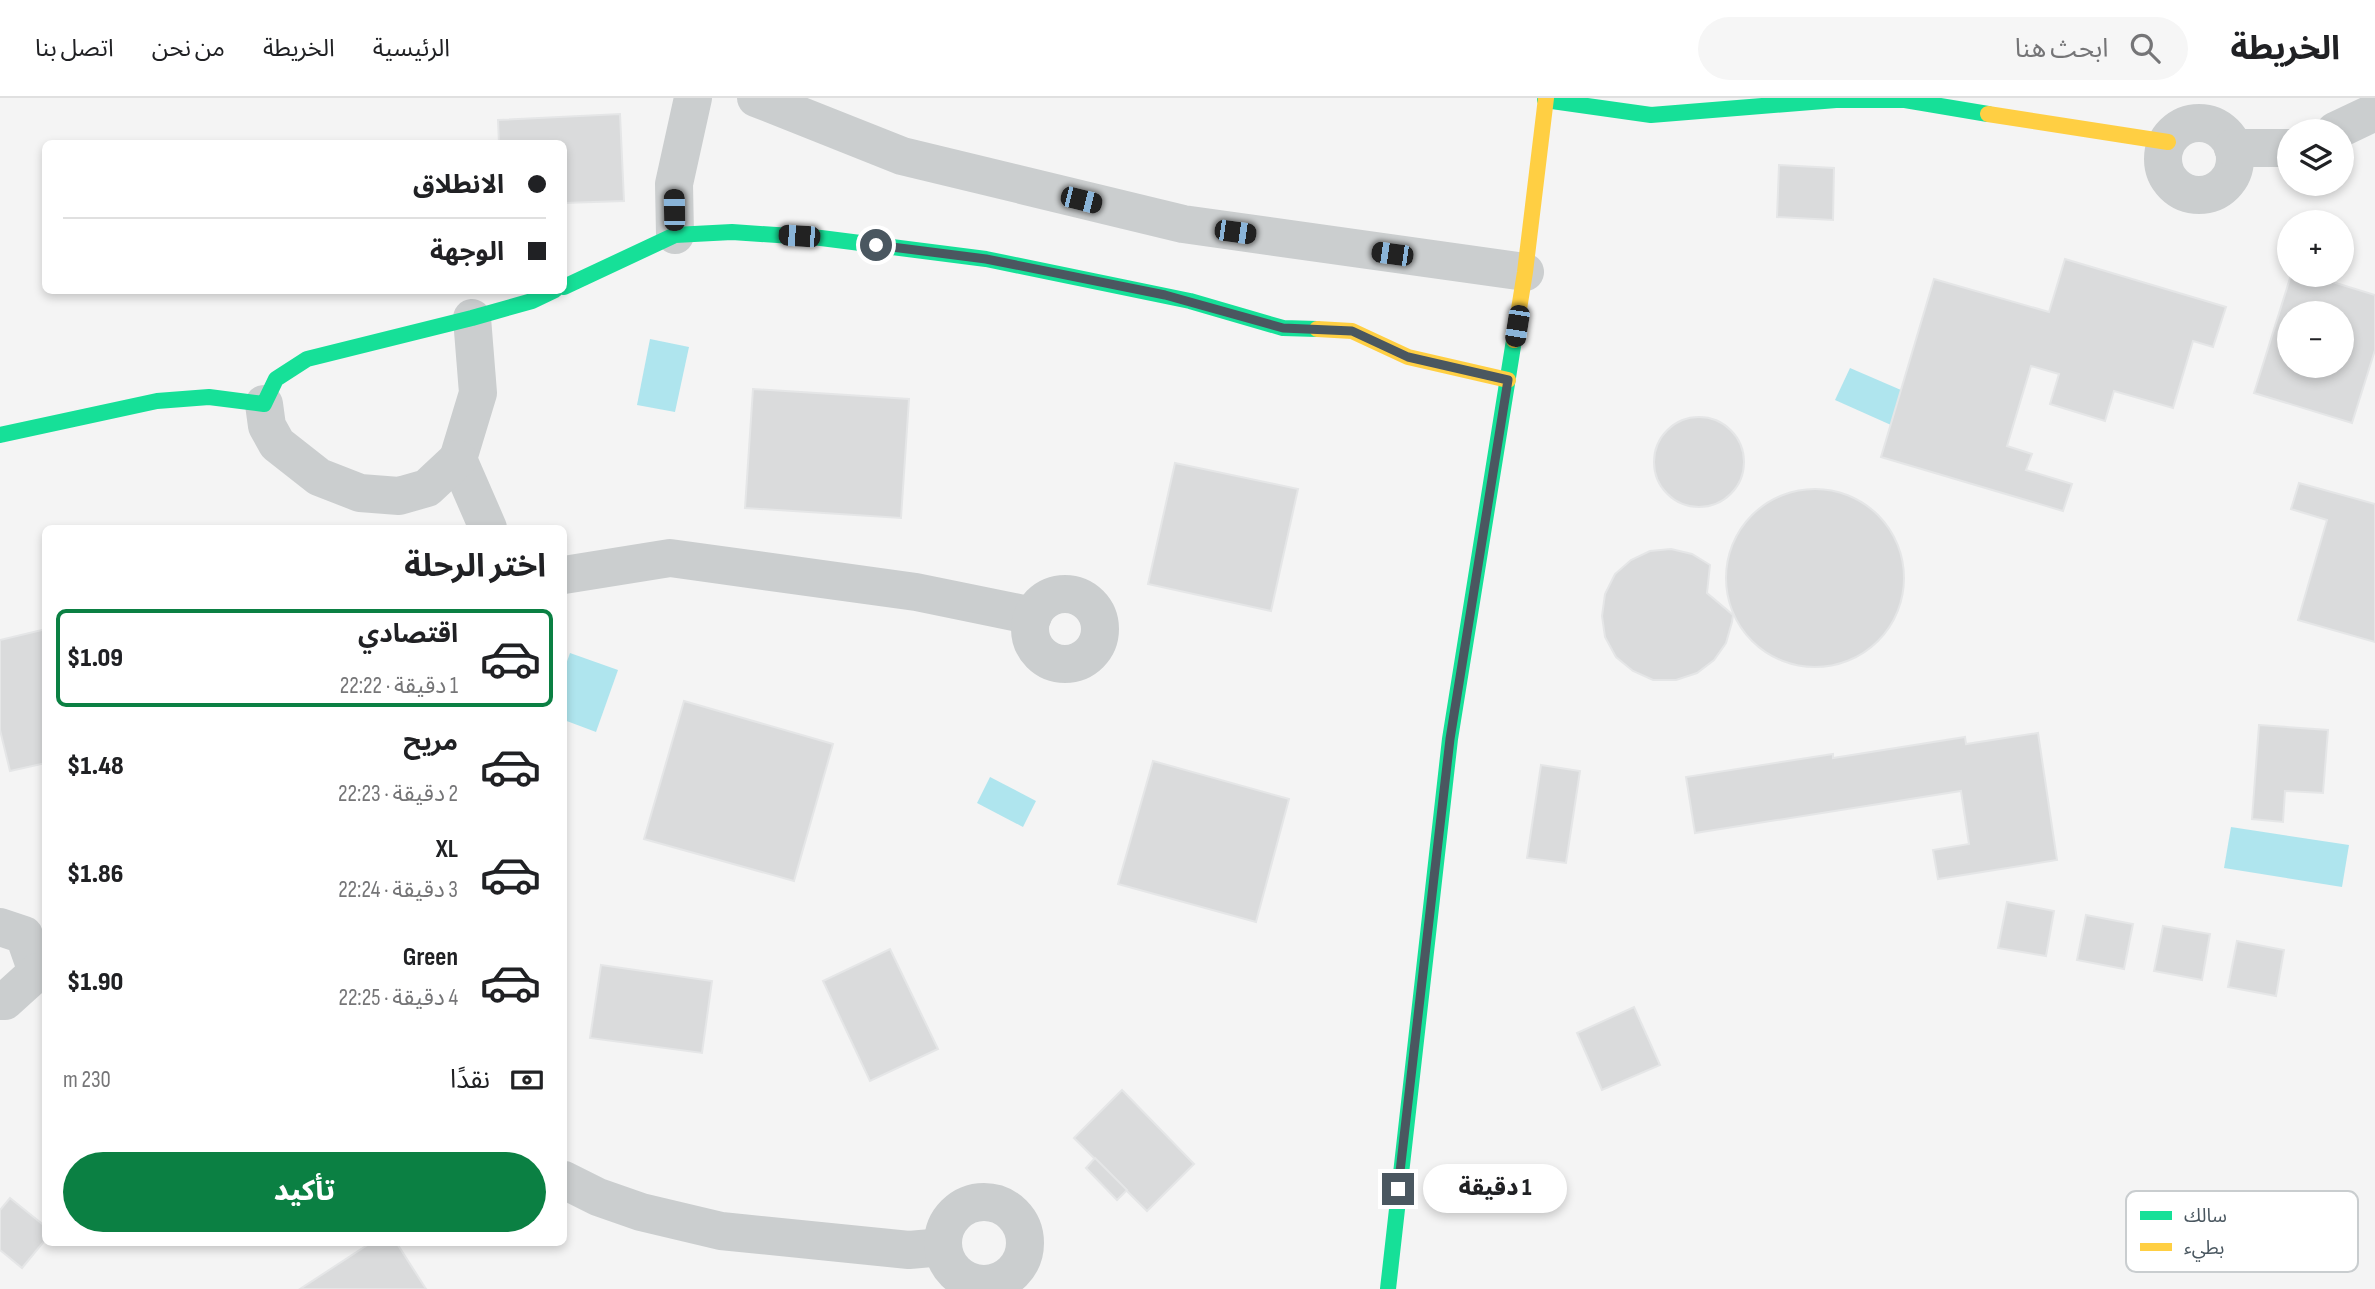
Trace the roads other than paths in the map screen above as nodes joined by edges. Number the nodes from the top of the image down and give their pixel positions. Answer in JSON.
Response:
{"nodes":[{"id":1,"x":693,"y":98,"type":"edge"},
{"id":2,"x":756,"y":98,"type":"edge"},
{"id":3,"x":1546,"y":99,"type":"edge"},
{"id":4,"x":2375,"y":112,"type":"edge"},
{"id":5,"x":2354,"y":122,"type":"edge"},
{"id":6,"x":2219,"y":123,"type":"edge"},
{"id":7,"x":2168,"y":142,"type":"junction"},
{"id":8,"x":2277,"y":144,"type":"edge"},
{"id":9,"x":675,"y":235,"type":"junction"},
{"id":10,"x":1525,"y":272,"type":"junction"},
{"id":11,"x":567,"y":286,"type":"edge"},
{"id":12,"x":546,"y":294,"type":"edge"},
{"id":13,"x":472,"y":318,"type":"junction"},
{"id":14,"x":1508,"y":380,"type":"junction"},
{"id":15,"x":264,"y":404,"type":"junction"},
{"id":16,"x":0,"y":435,"type":"edge"},
{"id":17,"x":457,"y":459,"type":"junction"},
{"id":18,"x":487,"y":525,"type":"edge"},
{"id":19,"x":567,"y":575,"type":"edge"},
{"id":20,"x":1033,"y":616,"type":"dead end"},
{"id":21,"x":0,"y":927,"type":"edge"},
{"id":22,"x":41,"y":972,"type":"edge"},
{"id":23,"x":0,"y":1001,"type":"edge"},
{"id":24,"x":567,"y":1182,"type":"edge"},
{"id":25,"x":943,"y":1247,"type":"dead end"},
{"id":26,"x":1388,"y":1289,"type":"edge"}],
"edges":[{"from":1,"to":9,"type":"street"},
{"from":2,"to":10,"type":"street"},
{"from":3,"to":7,"type":"street"},
{"from":3,"to":10,"type":"street"},
{"from":4,"to":5,"type":"street"},
{"from":6,"to":7,"type":"street"},
{"from":6,"to":7,"type":"street"},
{"from":6,"to":8,"type":"street"},
{"from":9,"to":11,"type":"street"},
{"from":9,"to":14,"type":"street"},
{"from":10,"to":14,"type":"street"},
{"from":12,"to":13,"type":"street"},
{"from":13,"to":15,"type":"street"},
{"from":13,"to":17,"type":"street"},
{"from":14,"to":26,"type":"street"},
{"from":15,"to":16,"type":"street"},
{"from":15,"to":17,"type":"street"},
{"from":17,"to":18,"type":"street"},
{"from":19,"to":20,"type":"street"},
{"from":21,"to":22,"type":"street"},
{"from":22,"to":23,"type":"street"},
{"from":24,"to":25,"type":"street"}]}
